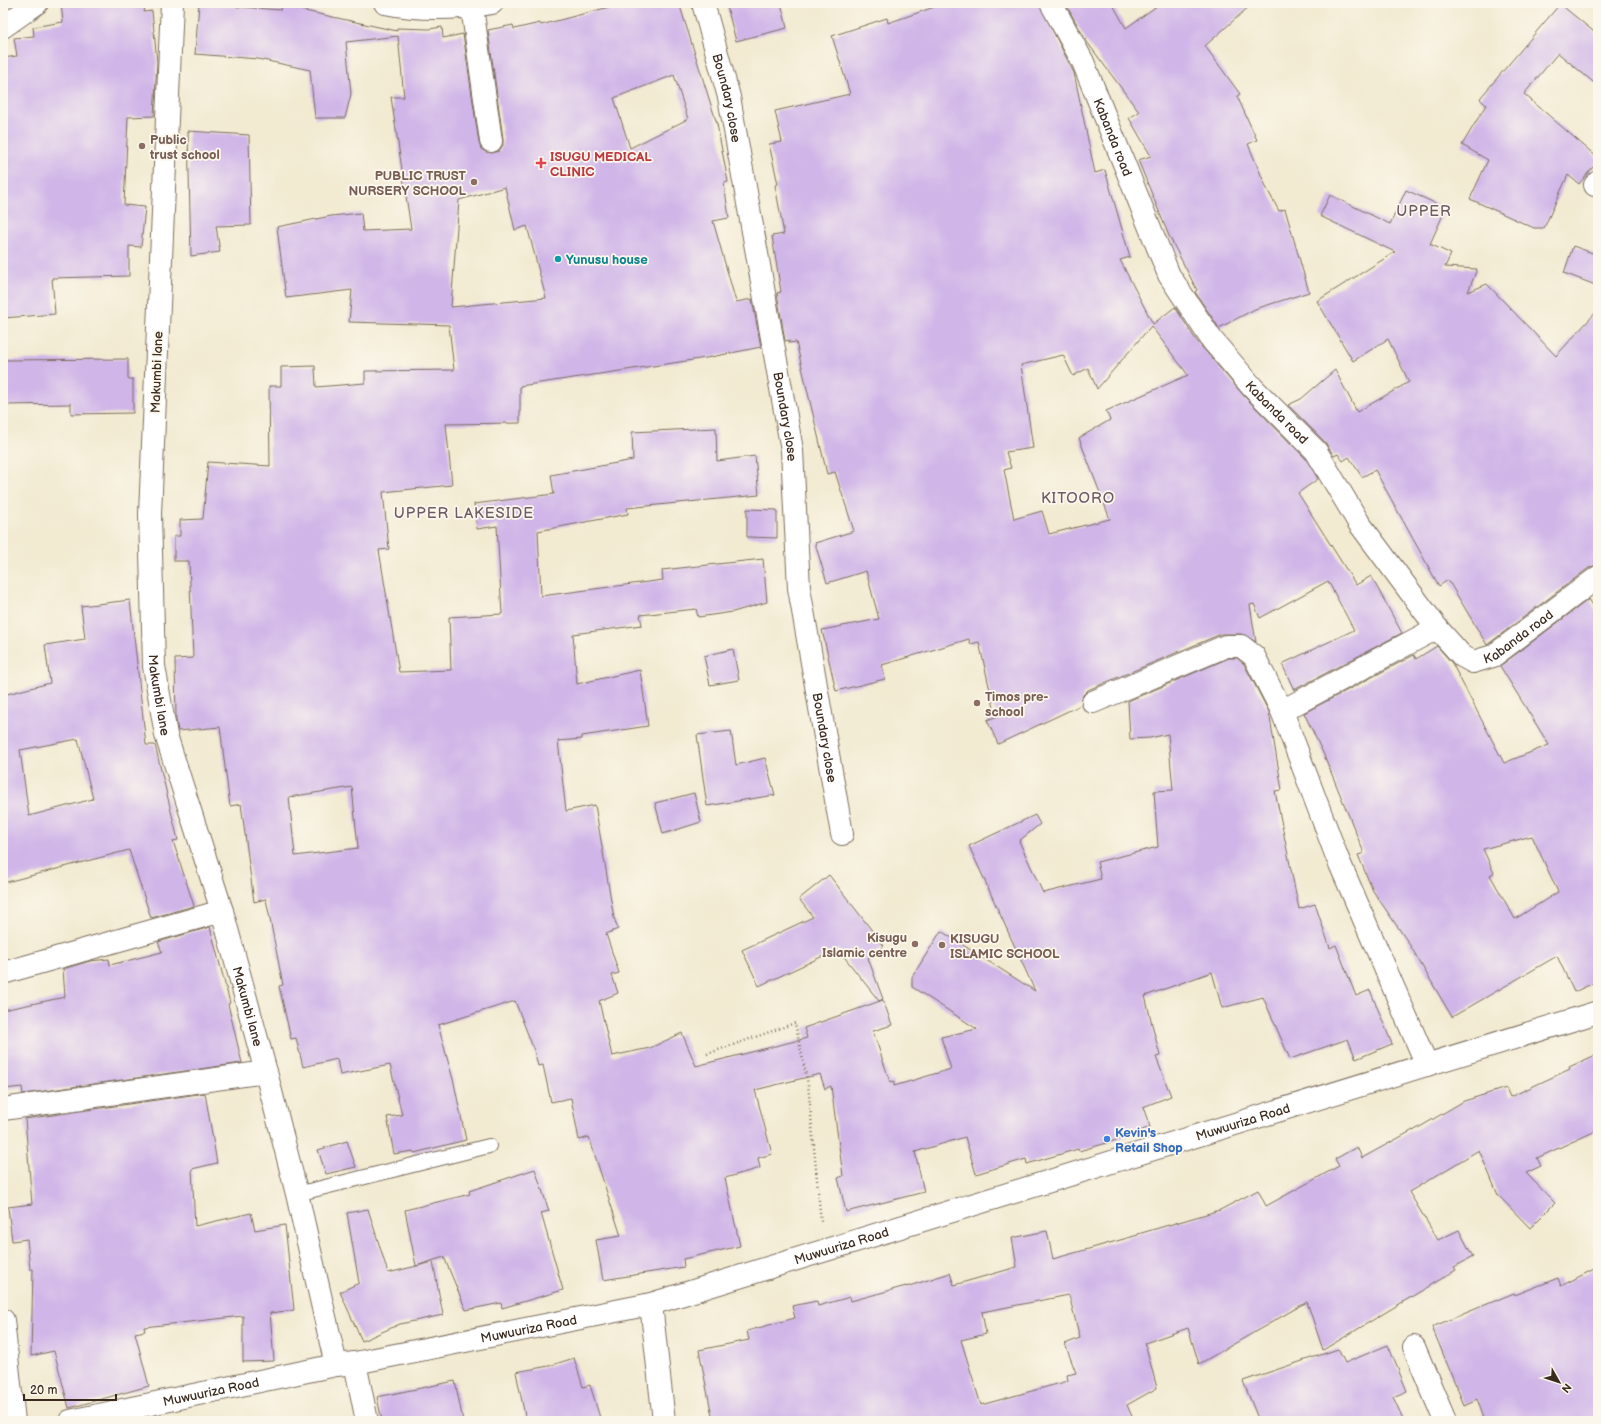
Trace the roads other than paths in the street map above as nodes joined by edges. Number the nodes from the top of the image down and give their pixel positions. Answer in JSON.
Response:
{"nodes":[{"id":1,"x":37,"y":3,"type":"edge"},
{"id":2,"x":172,"y":3,"type":"edge"},
{"id":3,"x":385,"y":3,"type":"edge"},
{"id":4,"x":703,"y":3,"type":"edge"},
{"id":5,"x":1051,"y":3,"type":"edge"},
{"id":6,"x":482,"y":5,"type":"edge"},
{"id":7,"x":3,"y":27,"type":"edge"},
{"id":8,"x":492,"y":141,"type":"dead end"},
{"id":9,"x":1598,"y":577,"type":"edge"},
{"id":10,"x":1437,"y":628,"type":"junction"},
{"id":11,"x":1093,"y":702,"type":"dead end"},
{"id":12,"x":1282,"y":711,"type":"junction"},
{"id":13,"x":842,"y":834,"type":"dead end"},
{"id":14,"x":222,"y":911,"type":"junction"},
{"id":15,"x":3,"y":972,"type":"edge"},
{"id":16,"x":1598,"y":1012,"type":"edge"},
{"id":17,"x":1427,"y":1065,"type":"junction"},
{"id":18,"x":266,"y":1072,"type":"junction"},
{"id":19,"x":3,"y":1109,"type":"edge"},
{"id":20,"x":490,"y":1146,"type":"dead end"},
{"id":21,"x":297,"y":1194,"type":"junction"},
{"id":22,"x":651,"y":1304,"type":"junction"},
{"id":23,"x":3,"y":1320,"type":"edge"},
{"id":24,"x":1414,"y":1347,"type":"dead end"},
{"id":25,"x":346,"y":1364,"type":"junction"},
{"id":26,"x":14,"y":1421,"type":"edge"},
{"id":27,"x":70,"y":1421,"type":"edge"},
{"id":28,"x":367,"y":1421,"type":"edge"},
{"id":29,"x":664,"y":1421,"type":"edge"},
{"id":30,"x":1445,"y":1421,"type":"edge"}],
"edges":[{"from":1,"to":7,"type":"street"},
{"from":2,"to":14,"type":"street","name":"Makumbi lane"},
{"from":3,"to":6,"type":"street"},
{"from":4,"to":13,"type":"street","name":"Boundary close"},
{"from":5,"to":10,"type":"street","name":"Kabanda road"},
{"from":6,"to":8,"type":"street"},
{"from":9,"to":10,"type":"street","name":"Kabanda road"},
{"from":10,"to":12,"type":"street"},
{"from":11,"to":12,"type":"street"},
{"from":12,"to":17,"type":"street"},
{"from":14,"to":15,"type":"street"},
{"from":14,"to":18,"type":"street","name":"Makumbi lane"},
{"from":16,"to":17,"type":"street","name":"Muwuuriza Road"},
{"from":17,"to":22,"type":"street","name":"Muwuuriza Road"},
{"from":18,"to":19,"type":"street"},
{"from":18,"to":21,"type":"street","name":"Makumbi lane"},
{"from":20,"to":21,"type":"lane"},
{"from":21,"to":25,"type":"street","name":"Makumbi lane"},
{"from":22,"to":25,"type":"street","name":"Muwuuriza Road"},
{"from":22,"to":29,"type":"street"},
{"from":23,"to":26,"type":"street"},
{"from":24,"to":30,"type":"street"},
{"from":25,"to":27,"type":"street","name":"Muwuuriza Road"},
{"from":25,"to":28,"type":"street","name":"Makumbi lane"}]}
